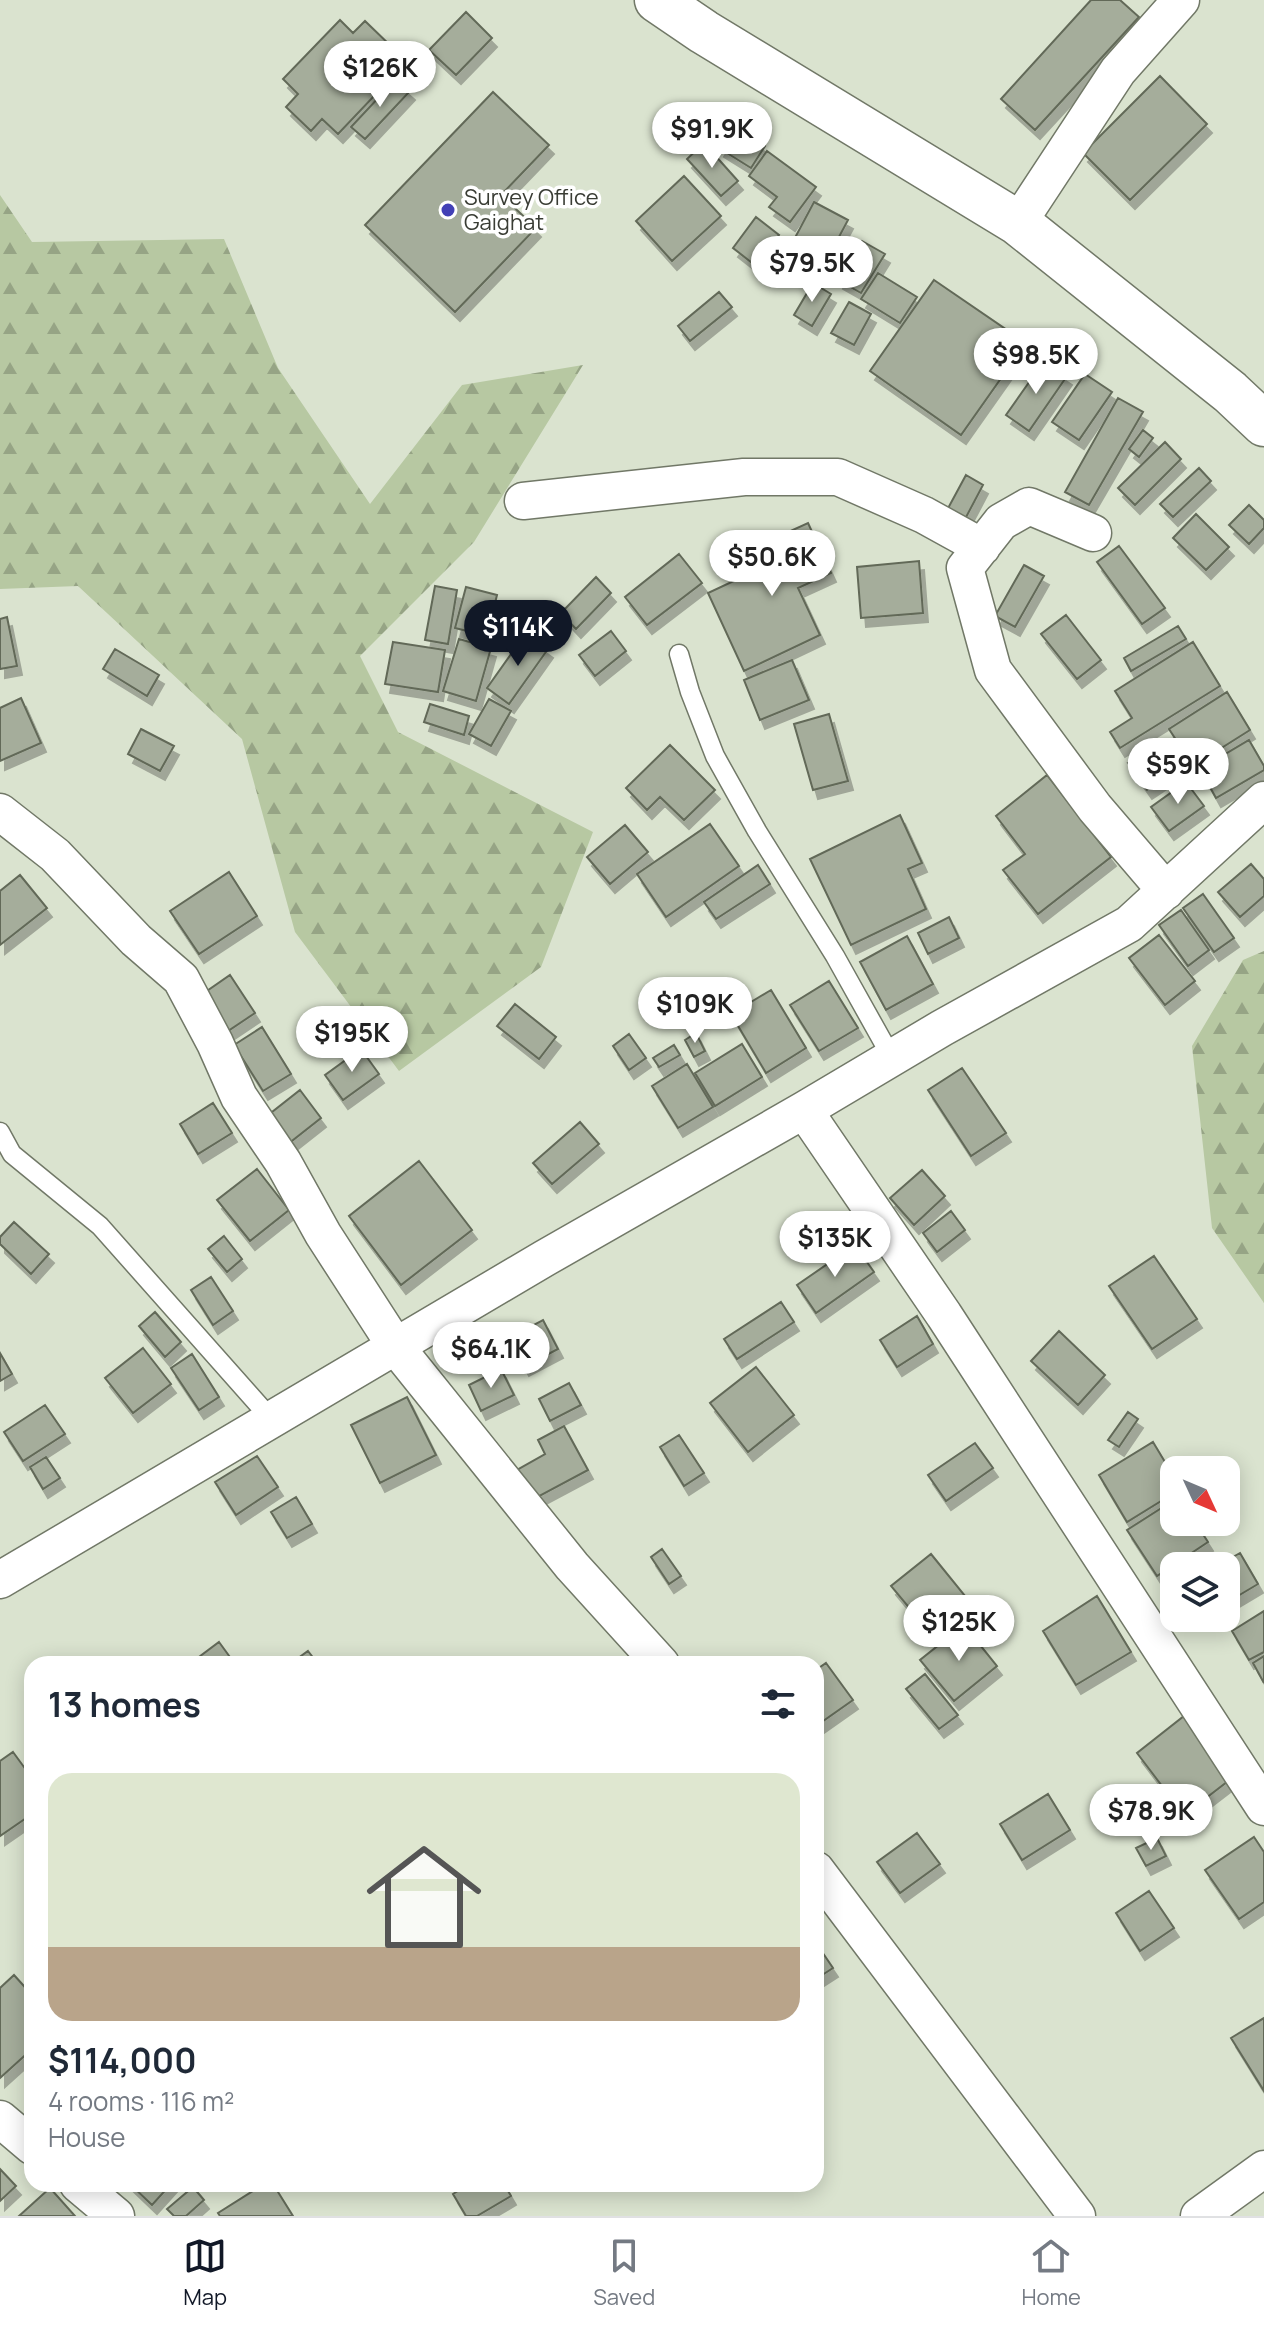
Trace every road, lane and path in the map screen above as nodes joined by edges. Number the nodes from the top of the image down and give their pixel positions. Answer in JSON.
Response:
{"nodes":[{"id":1,"x":657,"y":0,"type":"edge"},
{"id":2,"x":1181,"y":0,"type":"edge"},
{"id":3,"x":1018,"y":223,"type":"junction"},
{"id":4,"x":1264,"y":424,"type":"edge"},
{"id":5,"x":523,"y":501,"type":"dead end"},
{"id":6,"x":1093,"y":533,"type":"dead end"},
{"id":7,"x":982,"y":547,"type":"junction"},
{"id":8,"x":679,"y":654,"type":"dead end"},
{"id":9,"x":1264,"y":800,"type":"edge"},
{"id":10,"x":0,"y":812,"type":"edge"},
{"id":11,"x":1166,"y":891,"type":"junction"},
{"id":12,"x":892,"y":1058,"type":"junction"},
{"id":13,"x":804,"y":1110,"type":"junction"},
{"id":14,"x":0,"y":1132,"type":"edge"},
{"id":15,"x":396,"y":1347,"type":"junction"},
{"id":16,"x":273,"y":1421,"type":"junction"},
{"id":17,"x":0,"y":1580,"type":"edge"},
{"id":18,"x":654,"y":1656,"type":"edge"},
{"id":19,"x":1264,"y":1807,"type":"edge"},
{"id":20,"x":824,"y":1881,"type":"edge"},
{"id":21,"x":0,"y":2119,"type":"edge"},
{"id":22,"x":24,"y":2139,"type":"edge"},
{"id":23,"x":1264,"y":2169,"type":"edge"},
{"id":24,"x":88,"y":2192,"type":"edge"},
{"id":25,"x":116,"y":2216,"type":"edge"},
{"id":26,"x":1077,"y":2216,"type":"edge"},
{"id":27,"x":1199,"y":2216,"type":"edge"}],
"edges":[{"from":1,"to":3,"type":"main road"},
{"from":2,"to":3,"type":"street"},
{"from":3,"to":4,"type":"main road"},
{"from":5,"to":7,"type":"street"},
{"from":6,"to":7,"type":"street"},
{"from":7,"to":11,"type":"street"},
{"from":8,"to":12,"type":"lane"},
{"from":9,"to":11,"type":"street"},
{"from":10,"to":15,"type":"street"},
{"from":11,"to":12,"type":"street"},
{"from":12,"to":13,"type":"street"},
{"from":13,"to":15,"type":"street"},
{"from":13,"to":19,"type":"street"},
{"from":14,"to":16,"type":"lane"},
{"from":15,"to":16,"type":"street"},
{"from":15,"to":18,"type":"street"},
{"from":16,"to":17,"type":"street"},
{"from":20,"to":26,"type":"street"},
{"from":21,"to":22,"type":"street"},
{"from":23,"to":27,"type":"street"},
{"from":24,"to":25,"type":"street"}]}
